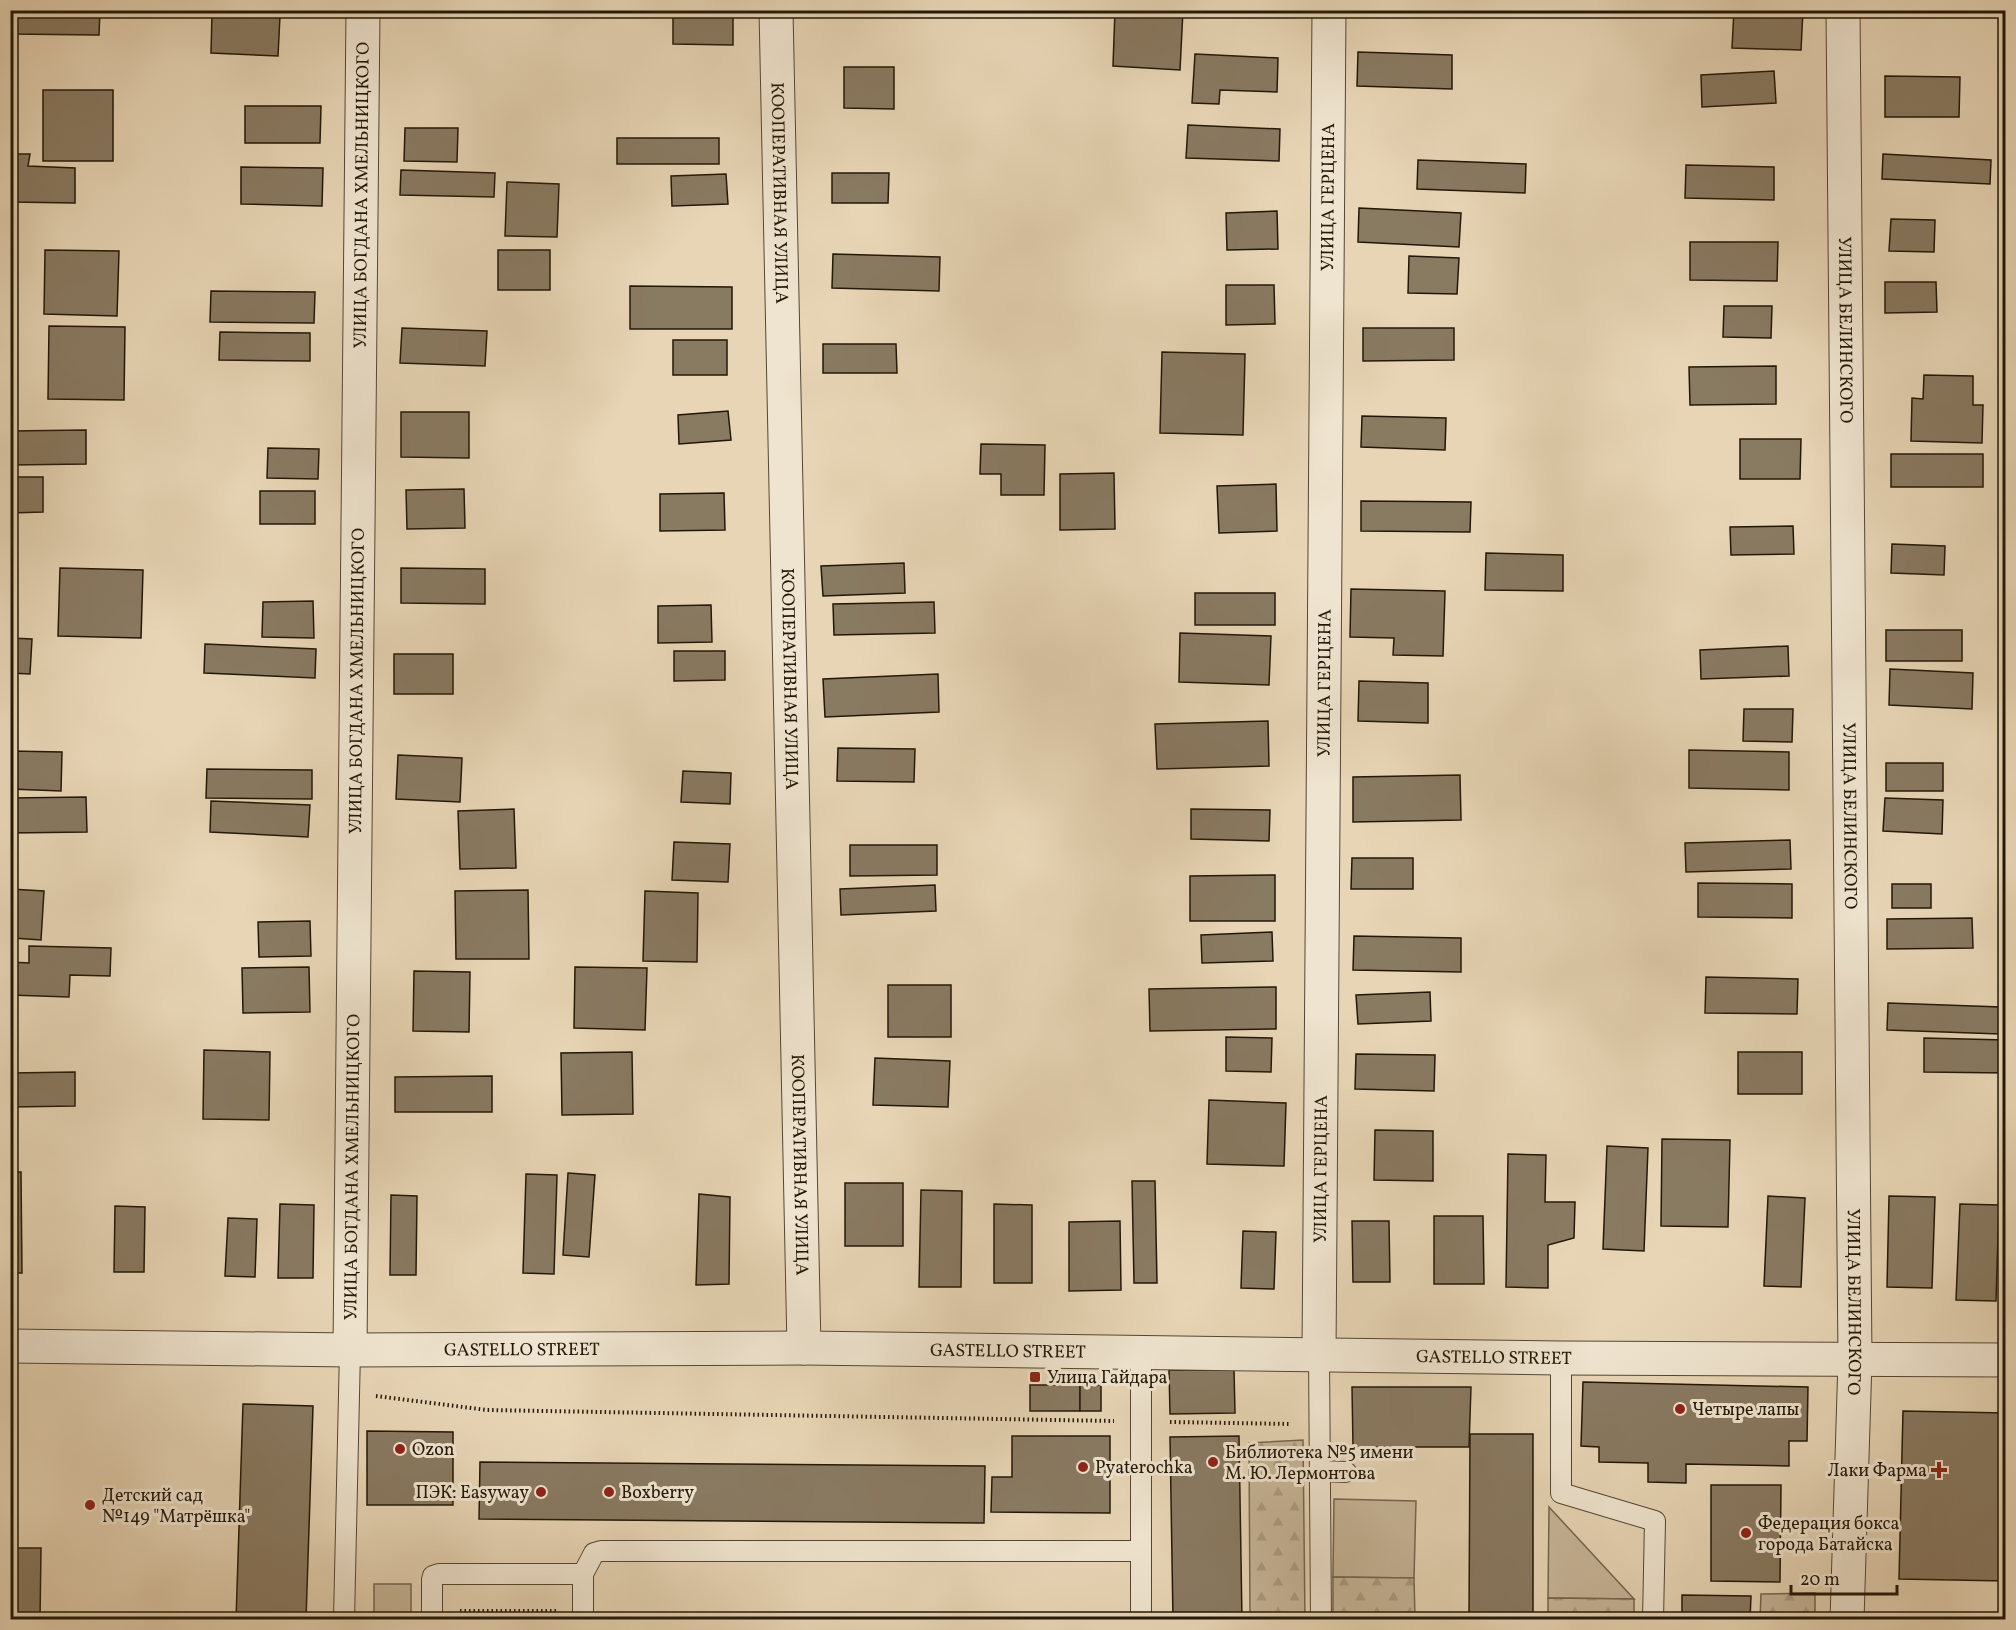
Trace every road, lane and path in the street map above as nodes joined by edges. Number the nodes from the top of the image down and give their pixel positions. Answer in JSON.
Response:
{"nodes":[{"id":1,"x":363,"y":10,"type":"edge"},
{"id":2,"x":776,"y":10,"type":"edge"},
{"id":3,"x":1329,"y":10,"type":"edge"},
{"id":4,"x":1843,"y":10,"type":"edge"},
{"id":5,"x":10,"y":1346,"type":"edge"},
{"id":6,"x":804,"y":1348,"type":"junction"},
{"id":7,"x":350,"y":1350,"type":"junction"},
{"id":8,"x":1141,"y":1353,"type":"junction"},
{"id":9,"x":1319,"y":1355,"type":"junction"},
{"id":10,"x":1561,"y":1358,"type":"junction"},
{"id":11,"x":1855,"y":1359,"type":"junction"},
{"id":12,"x":2006,"y":1360,"type":"edge"},
{"id":13,"x":349,"y":1393,"type":"junction"},
{"id":14,"x":1141,"y":1421,"type":"junction"},
{"id":15,"x":1319,"y":1424,"type":"junction"},
{"id":16,"x":1320,"y":1472,"type":"junction"},
{"id":17,"x":1346,"y":1472,"type":"dead end"},
{"id":18,"x":1141,"y":1551,"type":"junction"},
{"id":19,"x":583,"y":1574,"type":"junction"},
{"id":20,"x":432,"y":1615,"type":"edge"},
{"id":21,"x":583,"y":1615,"type":"edge"},
{"id":22,"x":344,"y":1620,"type":"edge"},
{"id":23,"x":1141,"y":1620,"type":"edge"},
{"id":24,"x":1321,"y":1620,"type":"edge"},
{"id":25,"x":1653,"y":1620,"type":"edge"},
{"id":26,"x":1847,"y":1620,"type":"edge"}],
"edges":[{"from":1,"to":7,"type":"street","name":"УЛИЦА БОГДАНА ХМЕЛЬНИЦКОГО"},
{"from":2,"to":6,"type":"street","name":"КООПЕРАТИВНАЯ УЛИЦА"},
{"from":3,"to":9,"type":"street","name":"УЛИЦА ГЕРЦЕНА"},
{"from":4,"to":11,"type":"street","name":"УЛИЦА БЕЛИНСКОГО"},
{"from":5,"to":7,"type":"street","name":"GASTELLO STREET"},
{"from":6,"to":7,"type":"street","name":"GASTELLO STREET"},
{"from":6,"to":8,"type":"street","name":"GASTELLO STREET"},
{"from":7,"to":13,"type":"lane"},
{"from":8,"to":9,"type":"street","name":"GASTELLO STREET"},
{"from":8,"to":14,"type":"lane"},
{"from":9,"to":10,"type":"street","name":"GASTELLO STREET"},
{"from":9,"to":15,"type":"lane"},
{"from":10,"to":11,"type":"street","name":"GASTELLO STREET"},
{"from":10,"to":25,"type":"lane"},
{"from":11,"to":12,"type":"street","name":"GASTELLO STREET"},
{"from":11,"to":26,"type":"street","name":"УЛИЦА БЕЛИНСКОГО"},
{"from":13,"to":14,"type":"path"},
{"from":13,"to":22,"type":"lane"},
{"from":14,"to":15,"type":"path"},
{"from":14,"to":18,"type":"lane"},
{"from":15,"to":16,"type":"lane"},
{"from":16,"to":17,"type":"lane"},
{"from":16,"to":24,"type":"lane"},
{"from":18,"to":19,"type":"lane"},
{"from":18,"to":23,"type":"lane"},
{"from":19,"to":20,"type":"lane"},
{"from":19,"to":21,"type":"lane"},
{"from":20,"to":21,"type":"path"}]}
